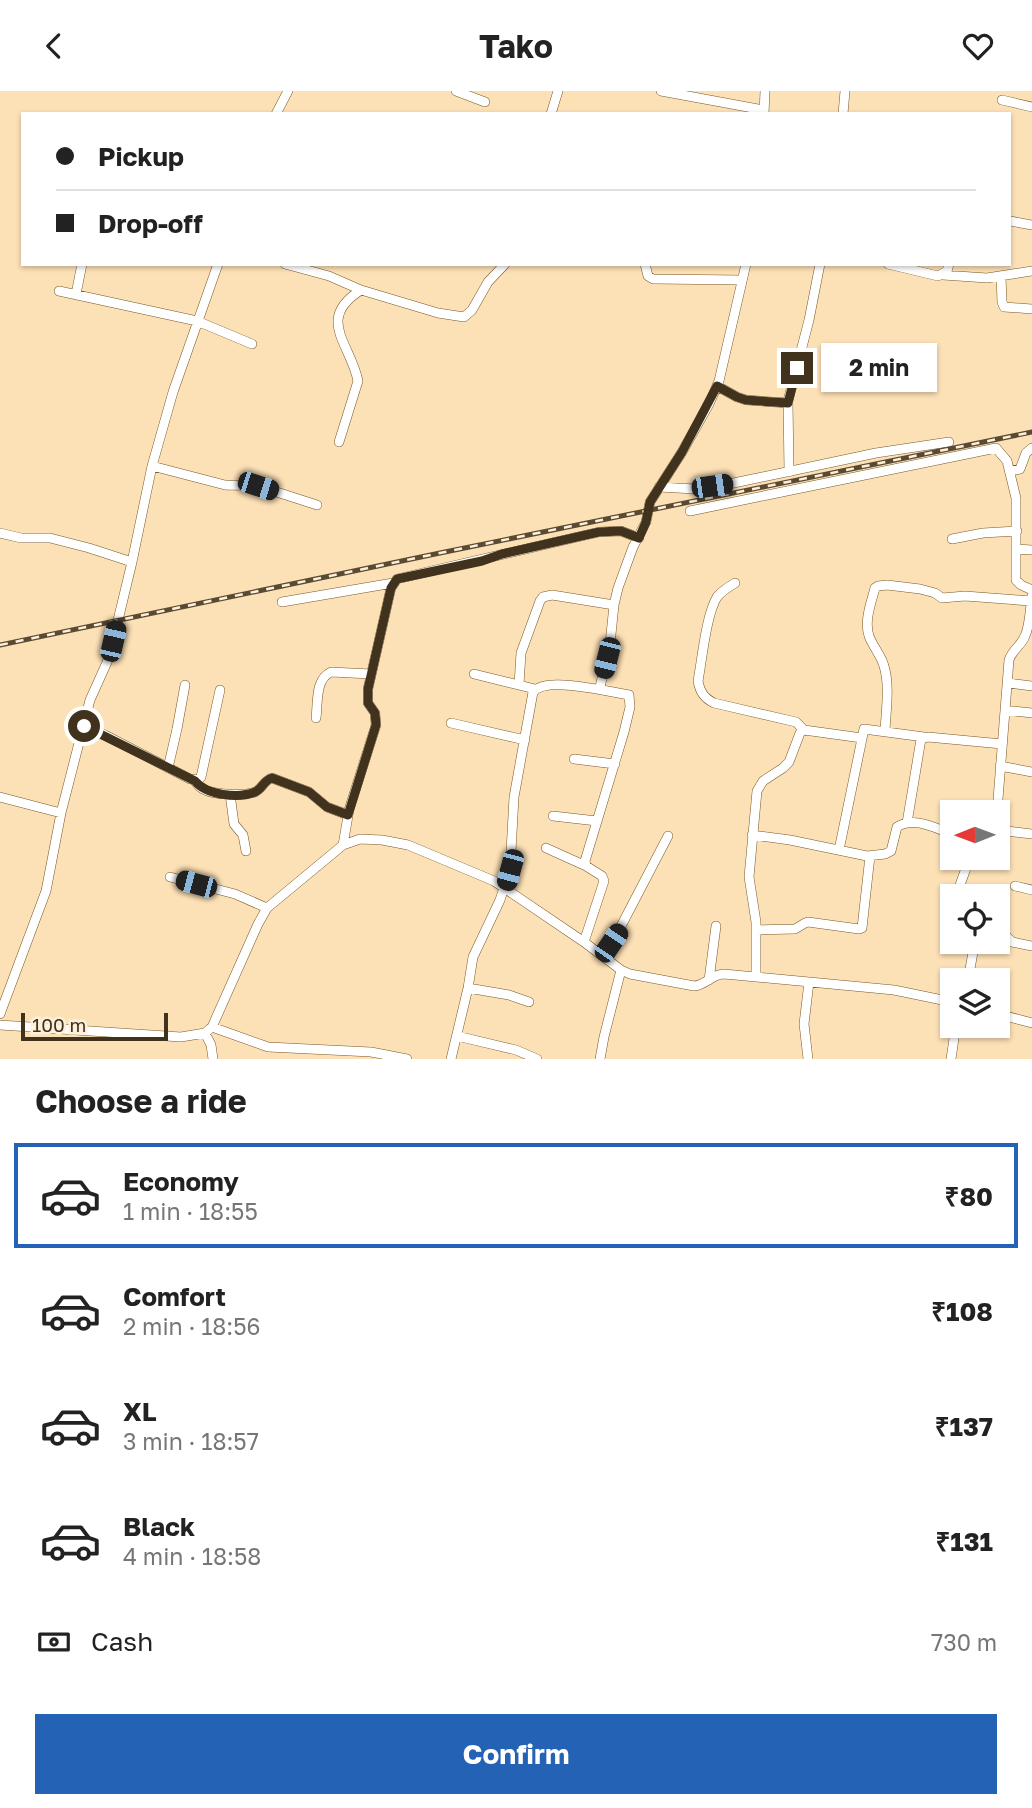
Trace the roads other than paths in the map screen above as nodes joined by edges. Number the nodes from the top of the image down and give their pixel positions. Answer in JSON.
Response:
{"nodes":[{"id":1,"x":288,"y":91,"type":"edge"},
{"id":2,"x":456,"y":91,"type":"edge"},
{"id":3,"x":558,"y":91,"type":"edge"},
{"id":4,"x":661,"y":91,"type":"edge"},
{"id":5,"x":765,"y":91,"type":"edge"},
{"id":6,"x":845,"y":91,"type":"edge"},
{"id":7,"x":1002,"y":100,"type":"dead end"},
{"id":8,"x":485,"y":101,"type":"dead end"},
{"id":9,"x":1032,"y":107,"type":"edge"},
{"id":10,"x":277,"y":112,"type":"edge"},
{"id":11,"x":552,"y":112,"type":"edge"},
{"id":12,"x":764,"y":112,"type":"edge"},
{"id":13,"x":843,"y":112,"type":"edge"},
{"id":14,"x":1011,"y":221,"type":"edge"},
{"id":15,"x":1032,"y":225,"type":"edge"},
{"id":16,"x":82,"y":266,"type":"edge"},
{"id":17,"x":217,"y":266,"type":"edge"},
{"id":18,"x":292,"y":266,"type":"edge"},
{"id":19,"x":503,"y":266,"type":"edge"},
{"id":20,"x":645,"y":266,"type":"edge"},
{"id":21,"x":746,"y":266,"type":"edge"},
{"id":22,"x":820,"y":266,"type":"edge"},
{"id":23,"x":896,"y":266,"type":"edge"},
{"id":24,"x":948,"y":266,"type":"edge"},
{"id":25,"x":1032,"y":271,"type":"edge"},
{"id":26,"x":943,"y":275,"type":"junction"},
{"id":27,"x":1001,"y":276,"type":"junction"},
{"id":28,"x":742,"y":280,"type":"junction"},
{"id":29,"x":361,"y":290,"type":"junction"},
{"id":30,"x":59,"y":291,"type":"dead end"},
{"id":31,"x":75,"y":294,"type":"junction"},
{"id":32,"x":1032,"y":309,"type":"edge"},
{"id":33,"x":197,"y":321,"type":"junction"},
{"id":34,"x":252,"y":344,"type":"dead end"},
{"id":35,"x":717,"y":386,"type":"junction"},
{"id":36,"x":788,"y":403,"type":"junction"},
{"id":37,"x":339,"y":442,"type":"dead end"},
{"id":38,"x":949,"y":442,"type":"dead end"},
{"id":39,"x":1032,"y":448,"type":"edge"},
{"id":40,"x":152,"y":466,"type":"junction"},
{"id":41,"x":789,"y":472,"type":"junction"},
{"id":42,"x":1010,"y":473,"type":"junction"},
{"id":43,"x":659,"y":487,"type":"junction"},
{"id":44,"x":317,"y":505,"type":"dead end"},
{"id":45,"x":690,"y":511,"type":"dead end"},
{"id":46,"x":1017,"y":531,"type":"junction"},
{"id":47,"x":0,"y":533,"type":"edge"},
{"id":48,"x":639,"y":538,"type":"junction"},
{"id":49,"x":952,"y":539,"type":"dead end"},
{"id":50,"x":1016,"y":549,"type":"junction"},
{"id":51,"x":1032,"y":550,"type":"edge"},
{"id":52,"x":132,"y":562,"type":"junction"},
{"id":53,"x":393,"y":583,"type":"junction"},
{"id":54,"x":735,"y":583,"type":"dead end"},
{"id":55,"x":1032,"y":590,"type":"edge"},
{"id":56,"x":1032,"y":599,"type":"edge"},
{"id":57,"x":282,"y":602,"type":"dead end"},
{"id":58,"x":614,"y":605,"type":"junction"},
{"id":59,"x":371,"y":674,"type":"junction"},
{"id":60,"x":474,"y":674,"type":"dead end"},
{"id":61,"x":1008,"y":683,"type":"junction"},
{"id":62,"x":185,"y":685,"type":"dead end"},
{"id":63,"x":519,"y":685,"type":"junction"},
{"id":64,"x":1032,"y":686,"type":"edge"},
{"id":65,"x":535,"y":689,"type":"junction"},
{"id":66,"x":597,"y":689,"type":"junction"},
{"id":67,"x":220,"y":690,"type":"dead end"},
{"id":68,"x":1005,"y":710,"type":"junction"},
{"id":69,"x":1032,"y":713,"type":"edge"},
{"id":70,"x":316,"y":718,"type":"dead end"},
{"id":71,"x":451,"y":723,"type":"dead end"},
{"id":72,"x":84,"y":726,"type":"junction"},
{"id":73,"x":804,"y":730,"type":"junction"},
{"id":74,"x":885,"y":731,"type":"junction"},
{"id":75,"x":924,"y":737,"type":"junction"},
{"id":76,"x":862,"y":738,"type":"junction"},
{"id":77,"x":524,"y":740,"type":"junction"},
{"id":78,"x":1002,"y":744,"type":"junction"},
{"id":79,"x":574,"y":759,"type":"dead end"},
{"id":80,"x":615,"y":764,"type":"junction"},
{"id":81,"x":1000,"y":766,"type":"junction"},
{"id":82,"x":168,"y":768,"type":"junction"},
{"id":83,"x":1032,"y":772,"type":"edge"},
{"id":84,"x":195,"y":781,"type":"junction"},
{"id":85,"x":230,"y":794,"type":"junction"},
{"id":86,"x":0,"y":797,"type":"edge"},
{"id":87,"x":998,"y":800,"type":"edge"},
{"id":88,"x":61,"y":813,"type":"junction"},
{"id":89,"x":348,"y":815,"type":"junction"},
{"id":90,"x":553,"y":816,"type":"dead end"},
{"id":91,"x":597,"y":821,"type":"junction"},
{"id":92,"x":906,"y":823,"type":"junction"},
{"id":93,"x":940,"y":830,"type":"edge"},
{"id":94,"x":1010,"y":831,"type":"edge"},
{"id":95,"x":1032,"y":834,"type":"edge"},
{"id":96,"x":752,"y":835,"type":"junction"},
{"id":97,"x":668,"y":836,"type":"dead end"},
{"id":98,"x":343,"y":845,"type":"junction"},
{"id":99,"x":546,"y":848,"type":"dead end"},
{"id":100,"x":839,"y":850,"type":"junction"},
{"id":101,"x":246,"y":851,"type":"dead end"},
{"id":102,"x":870,"y":856,"type":"junction"},
{"id":103,"x":586,"y":866,"type":"junction"},
{"id":104,"x":170,"y":877,"type":"dead end"},
{"id":105,"x":1015,"y":886,"type":"dead end"},
{"id":106,"x":505,"y":890,"type":"junction"},
{"id":107,"x":1032,"y":890,"type":"edge"},
{"id":108,"x":267,"y":908,"type":"junction"},
{"id":109,"x":716,"y":926,"type":"dead end"},
{"id":110,"x":756,"y":930,"type":"junction"},
{"id":111,"x":1010,"y":940,"type":"edge"},
{"id":112,"x":584,"y":942,"type":"junction"},
{"id":113,"x":1032,"y":946,"type":"edge"},
{"id":114,"x":603,"y":955,"type":"junction"},
{"id":115,"x":621,"y":970,"type":"junction"},
{"id":116,"x":756,"y":977,"type":"junction"},
{"id":117,"x":709,"y":980,"type":"junction"},
{"id":118,"x":809,"y":982,"type":"junction"},
{"id":119,"x":468,"y":988,"type":"junction"},
{"id":120,"x":940,"y":1000,"type":"edge"},
{"id":121,"x":529,"y":1002,"type":"dead end"},
{"id":122,"x":0,"y":1014,"type":"edge"},
{"id":123,"x":1010,"y":1017,"type":"edge"},
{"id":124,"x":1032,"y":1023,"type":"edge"},
{"id":125,"x":0,"y":1025,"type":"edge"},
{"id":126,"x":208,"y":1030,"type":"junction"},
{"id":127,"x":457,"y":1036,"type":"junction"},
{"id":128,"x":955,"y":1038,"type":"edge"},
{"id":129,"x":335,"y":1054,"type":"edge"},
{"id":130,"x":391,"y":1057,"type":"edge"},
{"id":131,"x":213,"y":1059,"type":"edge"},
{"id":132,"x":407,"y":1059,"type":"edge"},
{"id":133,"x":452,"y":1059,"type":"edge"},
{"id":134,"x":537,"y":1059,"type":"edge"},
{"id":135,"x":600,"y":1059,"type":"edge"},
{"id":136,"x":808,"y":1059,"type":"edge"},
{"id":137,"x":951,"y":1059,"type":"edge"}],
"edges":[{"from":1,"to":10,"type":"street"},
{"from":2,"to":8,"type":"street"},
{"from":3,"to":11,"type":"street"},
{"from":4,"to":12,"type":"street"},
{"from":5,"to":12,"type":"street"},
{"from":6,"to":13,"type":"street"},
{"from":7,"to":9,"type":"street"},
{"from":14,"to":15,"type":"street"},
{"from":16,"to":31,"type":"street"},
{"from":17,"to":33,"type":"street"},
{"from":18,"to":29,"type":"street"},
{"from":19,"to":29,"type":"street"},
{"from":20,"to":28,"type":"street"},
{"from":21,"to":28,"type":"street"},
{"from":22,"to":36,"type":"street"},
{"from":23,"to":26,"type":"street"},
{"from":24,"to":26,"type":"street"},
{"from":25,"to":27,"type":"street"},
{"from":26,"to":27,"type":"street"},
{"from":27,"to":32,"type":"street"},
{"from":28,"to":35,"type":"street"},
{"from":29,"to":37,"type":"street"},
{"from":30,"to":31,"type":"street"},
{"from":31,"to":33,"type":"street"},
{"from":33,"to":34,"type":"street"},
{"from":33,"to":40,"type":"street"},
{"from":35,"to":36,"type":"street"},
{"from":35,"to":43,"type":"street"},
{"from":36,"to":41,"type":"street"},
{"from":38,"to":41,"type":"street"},
{"from":39,"to":42,"type":"street"},
{"from":40,"to":44,"type":"street"},
{"from":40,"to":52,"type":"street"},
{"from":41,"to":43,"type":"street"},
{"from":42,"to":45,"type":"street"},
{"from":42,"to":46,"type":"street"},
{"from":43,"to":48,"type":"street"},
{"from":46,"to":49,"type":"street"},
{"from":46,"to":50,"type":"street"},
{"from":47,"to":52,"type":"street"},
{"from":48,"to":53,"type":"street"},
{"from":48,"to":58,"type":"street"},
{"from":50,"to":51,"type":"street"},
{"from":50,"to":55,"type":"street"},
{"from":52,"to":72,"type":"street"},
{"from":53,"to":57,"type":"street"},
{"from":53,"to":59,"type":"street"},
{"from":54,"to":73,"type":"street"},
{"from":56,"to":61,"type":"street"},
{"from":56,"to":74,"type":"street"},
{"from":58,"to":63,"type":"street"},
{"from":58,"to":66,"type":"street"},
{"from":59,"to":70,"type":"street"},
{"from":59,"to":89,"type":"street"},
{"from":60,"to":63,"type":"street"},
{"from":61,"to":64,"type":"street"},
{"from":61,"to":68,"type":"street"},
{"from":62,"to":82,"type":"street"},
{"from":63,"to":65,"type":"street"},
{"from":65,"to":66,"type":"street"},
{"from":65,"to":77,"type":"street"},
{"from":66,"to":80,"type":"street"},
{"from":67,"to":84,"type":"street"},
{"from":68,"to":69,"type":"street"},
{"from":68,"to":78,"type":"street"},
{"from":71,"to":77,"type":"street"},
{"from":72,"to":82,"type":"street"},
{"from":72,"to":88,"type":"street"},
{"from":73,"to":76,"type":"street"},
{"from":73,"to":96,"type":"street"},
{"from":74,"to":75,"type":"street"},
{"from":74,"to":76,"type":"street"},
{"from":75,"to":78,"type":"street"},
{"from":75,"to":92,"type":"street"},
{"from":76,"to":100,"type":"street"},
{"from":77,"to":106,"type":"street"},
{"from":78,"to":81,"type":"street"},
{"from":79,"to":80,"type":"street"},
{"from":80,"to":91,"type":"street"},
{"from":81,"to":83,"type":"street"},
{"from":81,"to":87,"type":"street"},
{"from":82,"to":84,"type":"street"},
{"from":84,"to":85,"type":"street"},
{"from":85,"to":89,"type":"street"},
{"from":85,"to":101,"type":"street"},
{"from":86,"to":88,"type":"street"},
{"from":88,"to":122,"type":"street"},
{"from":89,"to":98,"type":"street"},
{"from":90,"to":91,"type":"street"},
{"from":91,"to":103,"type":"street"},
{"from":92,"to":93,"type":"street"},
{"from":92,"to":102,"type":"street"},
{"from":94,"to":95,"type":"street"},
{"from":96,"to":100,"type":"street"},
{"from":96,"to":110,"type":"street"},
{"from":97,"to":114,"type":"street"},
{"from":98,"to":106,"type":"street"},
{"from":98,"to":108,"type":"street"},
{"from":99,"to":103,"type":"street"},
{"from":100,"to":102,"type":"street"},
{"from":102,"to":110,"type":"street"},
{"from":103,"to":112,"type":"street"},
{"from":104,"to":108,"type":"street"},
{"from":105,"to":107,"type":"street"},
{"from":106,"to":112,"type":"street"},
{"from":106,"to":119,"type":"street"},
{"from":108,"to":126,"type":"street"},
{"from":109,"to":117,"type":"street"},
{"from":110,"to":116,"type":"street"},
{"from":111,"to":113,"type":"street"},
{"from":112,"to":114,"type":"street"},
{"from":114,"to":115,"type":"street"},
{"from":115,"to":117,"type":"street"},
{"from":115,"to":135,"type":"street"},
{"from":116,"to":117,"type":"street"},
{"from":116,"to":118,"type":"street"},
{"from":118,"to":120,"type":"street"},
{"from":118,"to":136,"type":"street"},
{"from":119,"to":121,"type":"street"},
{"from":119,"to":127,"type":"street"},
{"from":123,"to":124,"type":"street"},
{"from":125,"to":126,"type":"street"},
{"from":126,"to":129,"type":"street"},
{"from":126,"to":131,"type":"street"},
{"from":127,"to":133,"type":"street"},
{"from":127,"to":134,"type":"street"},
{"from":128,"to":137,"type":"street"},
{"from":129,"to":130,"type":"street"},
{"from":130,"to":132,"type":"street"}]}
